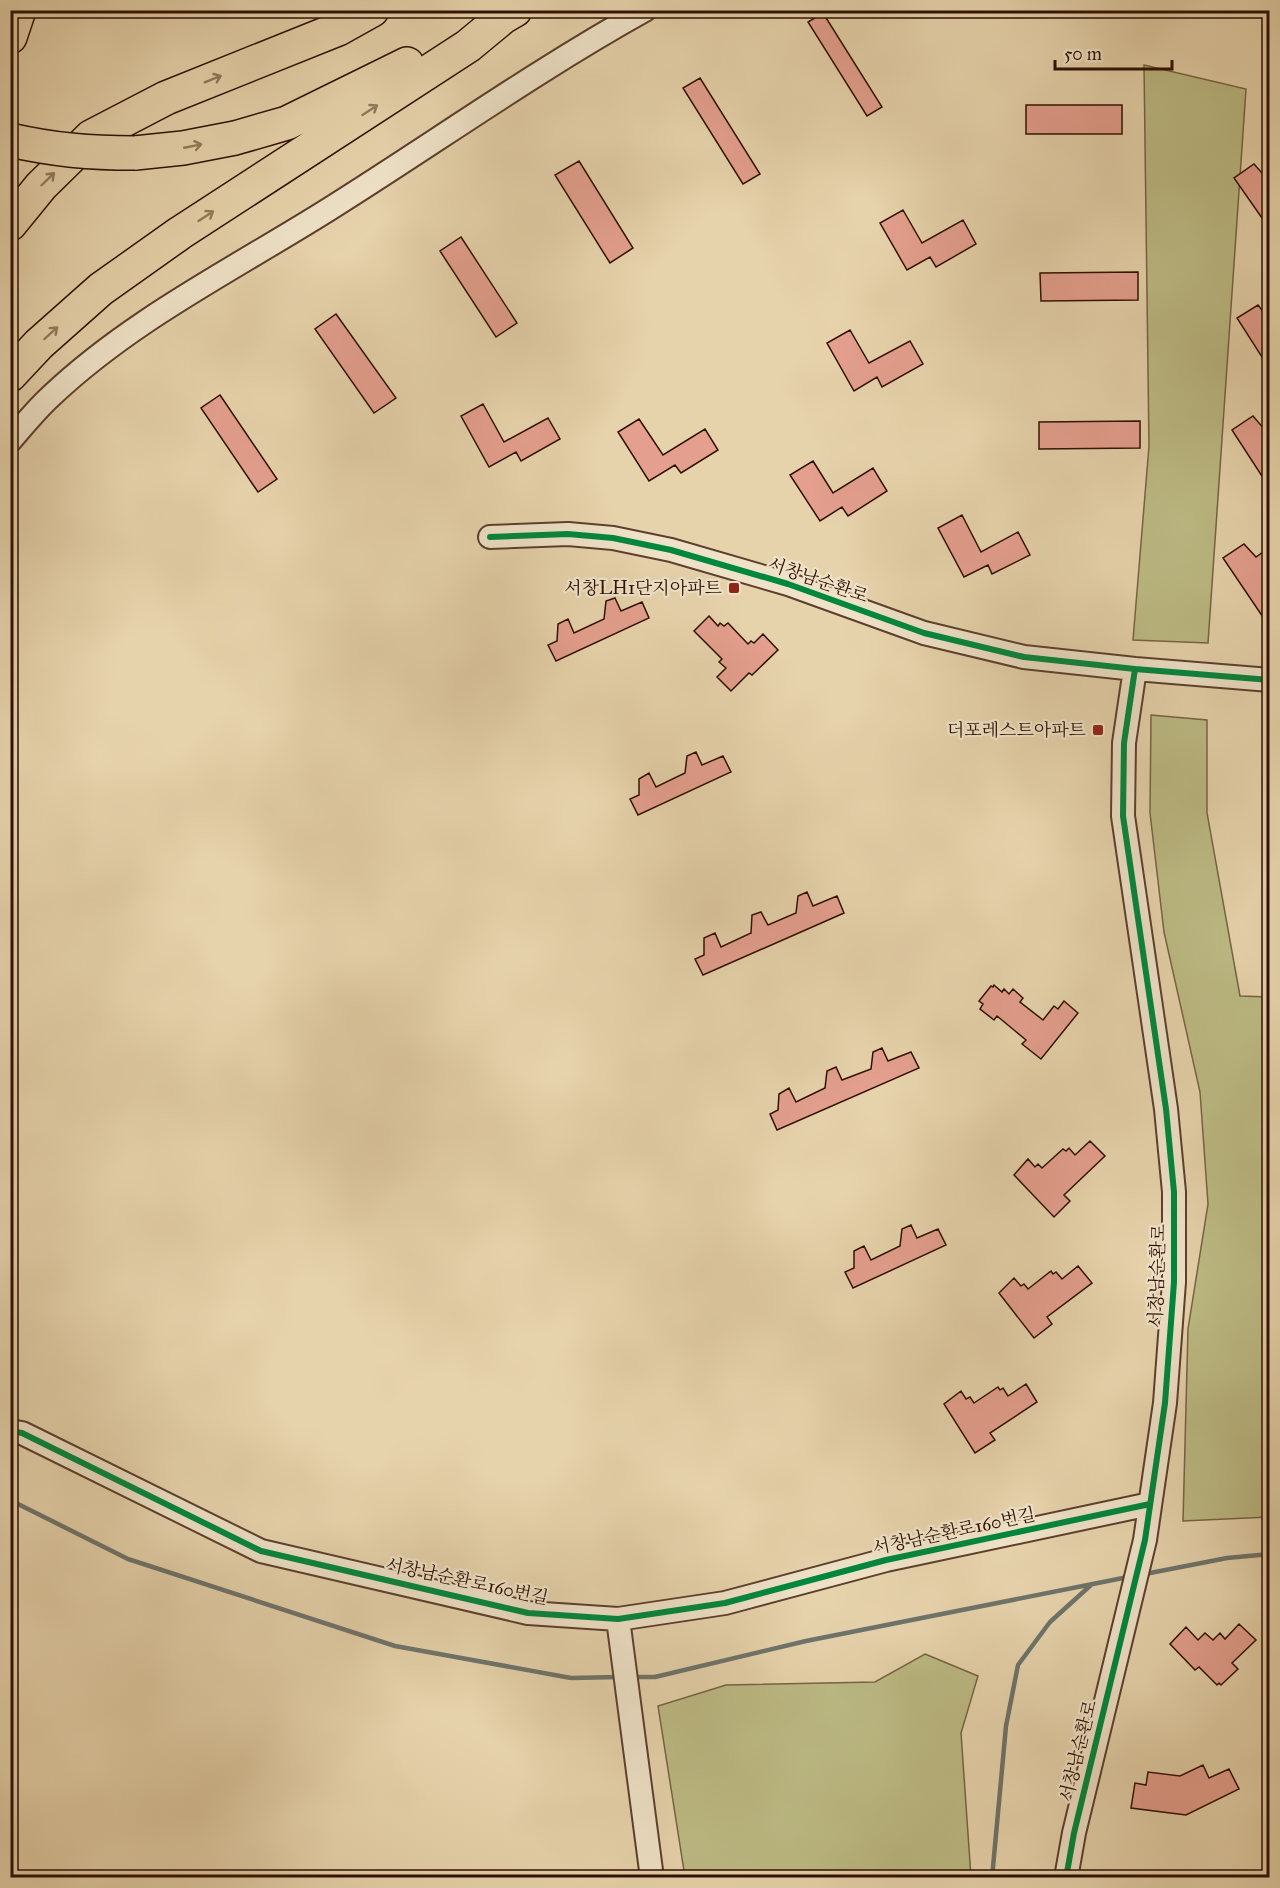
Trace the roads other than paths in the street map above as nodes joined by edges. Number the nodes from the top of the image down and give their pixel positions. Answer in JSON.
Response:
{"nodes":[{"id":1,"x":19,"y":10,"type":"edge"},
{"id":2,"x":372,"y":10,"type":"edge"},
{"id":3,"x":645,"y":10,"type":"edge"},
{"id":4,"x":509,"y":14,"type":"edge"},
{"id":5,"x":10,"y":37,"type":"edge"},
{"id":6,"x":10,"y":140,"type":"edge"},
{"id":7,"x":10,"y":224,"type":"edge"},
{"id":8,"x":10,"y":375,"type":"edge"},
{"id":9,"x":10,"y":441,"type":"edge"},
{"id":10,"x":490,"y":537,"type":"dead end"},
{"id":11,"x":1135,"y":669,"type":"junction"},
{"id":12,"x":1269,"y":680,"type":"edge"},
{"id":13,"x":10,"y":1431,"type":"edge"},
{"id":14,"x":1150,"y":1504,"type":"junction"},
{"id":15,"x":620,"y":1629,"type":"junction"},
{"id":16,"x":652,"y":1878,"type":"edge"},
{"id":17,"x":1066,"y":1878,"type":"edge"}],
"edges":[{"from":1,"to":5,"type":"highway"},
{"from":7,"to":2,"type":"highway","one_way":true},
{"from":3,"to":9,"type":"street"},
{"from":6,"to":4,"type":"highway","one_way":true,"bridge":true},
{"from":8,"to":4,"type":"highway","one_way":true},
{"from":10,"to":11,"type":"street","name":"서창남순환로"},
{"from":11,"to":12,"type":"street","name":"서창남순환로"},
{"from":11,"to":14,"type":"street","name":"서창남순환로"},
{"from":13,"to":15,"type":"street","name":"서창남순환로160번길"},
{"from":14,"to":15,"type":"street","name":"서창남순환로160번길"},
{"from":14,"to":17,"type":"street","name":"서창남순환로"},
{"from":15,"to":16,"type":"street"}]}
